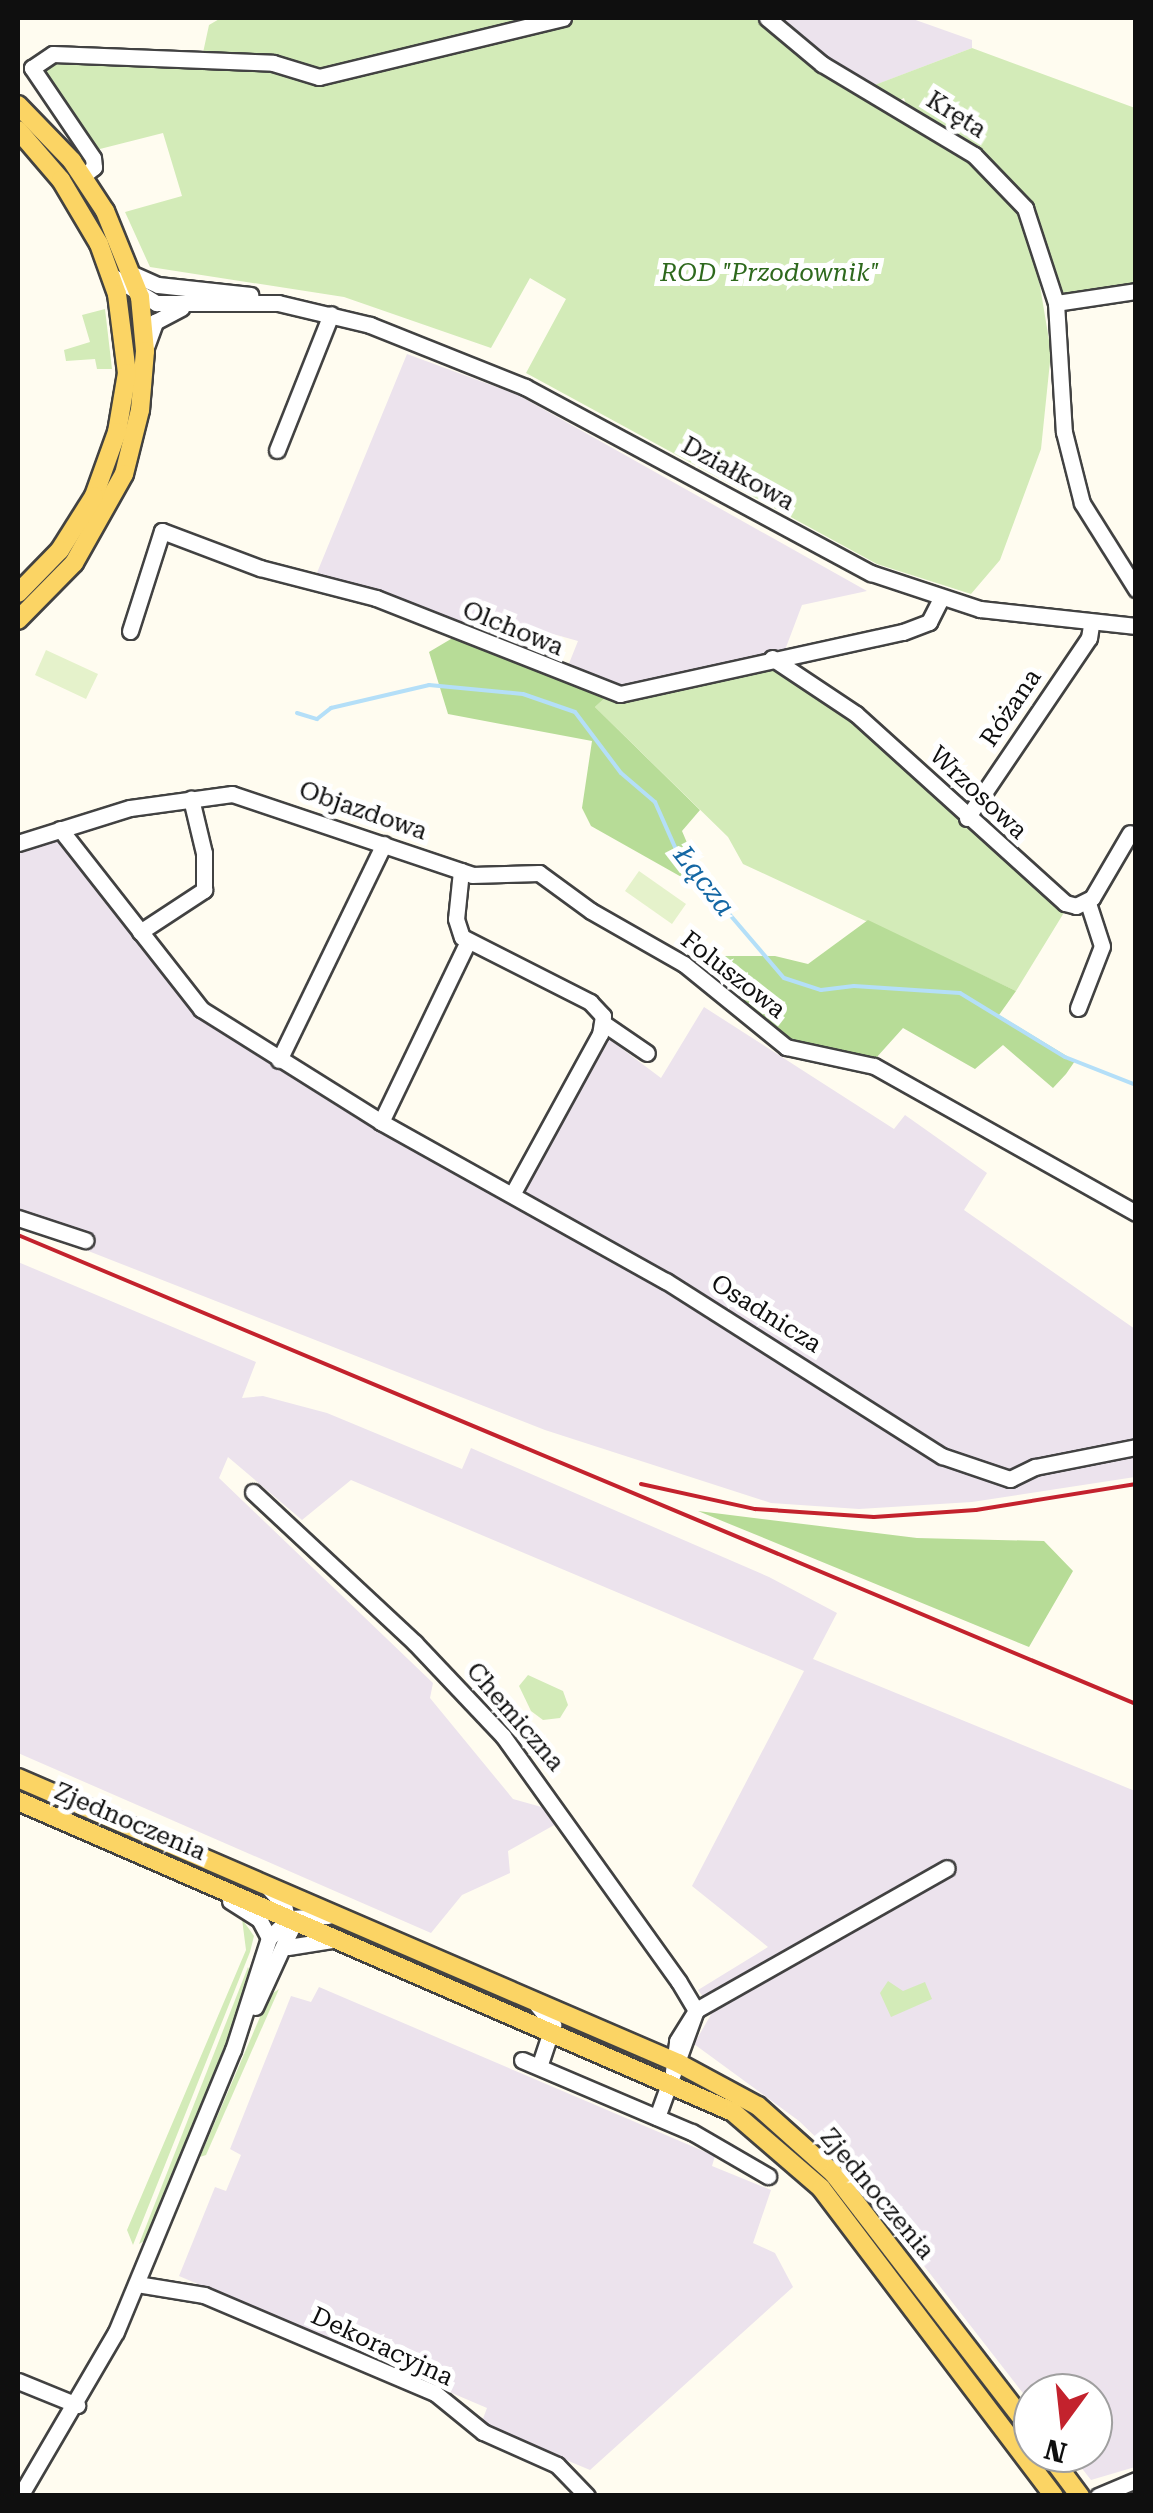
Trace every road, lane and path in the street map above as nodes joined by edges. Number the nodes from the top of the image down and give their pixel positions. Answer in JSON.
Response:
{"nodes":[{"id":1,"x":563,"y":18,"type":"edge"},
{"id":2,"x":767,"y":18,"type":"edge"},
{"id":3,"x":18,"y":105,"type":"edge"},
{"id":4,"x":19,"y":132,"type":"edge"},
{"id":5,"x":83,"y":176,"type":"junction"},
{"id":6,"x":132,"y":274,"type":"junction"},
{"id":7,"x":111,"y":275,"type":"junction"},
{"id":8,"x":158,"y":285,"type":"junction"},
{"id":9,"x":1136,"y":292,"type":"edge"},
{"id":10,"x":140,"y":297,"type":"junction"},
{"id":11,"x":278,"y":303,"type":"junction"},
{"id":12,"x":1056,"y":303,"type":"junction"},
{"id":13,"x":194,"y":304,"type":"junction"},
{"id":14,"x":332,"y":314,"type":"junction"},
{"id":15,"x":124,"y":329,"type":"junction"},
{"id":16,"x":145,"y":351,"type":"junction"},
{"id":17,"x":277,"y":450,"type":"dead end"},
{"id":18,"x":1136,"y":589,"type":"edge"},
{"id":19,"x":18,"y":593,"type":"edge"},
{"id":20,"x":940,"y":598,"type":"junction"},
{"id":21,"x":18,"y":620,"type":"edge"},
{"id":22,"x":1091,"y":625,"type":"junction"},
{"id":23,"x":1136,"y":626,"type":"edge"},
{"id":24,"x":130,"y":631,"type":"dead end"},
{"id":25,"x":772,"y":658,"type":"junction"},
{"id":26,"x":191,"y":799,"type":"junction"},
{"id":27,"x":967,"y":818,"type":"junction"},
{"id":28,"x":60,"y":828,"type":"junction"},
{"id":29,"x":1130,"y":833,"type":"dead end"},
{"id":30,"x":18,"y":843,"type":"edge"},
{"id":31,"x":384,"y":844,"type":"junction"},
{"id":32,"x":461,"y":871,"type":"junction"},
{"id":33,"x":1088,"y":903,"type":"junction"},
{"id":34,"x":140,"y":932,"type":"junction"},
{"id":35,"x":468,"y":941,"type":"junction"},
{"id":36,"x":1078,"y":1008,"type":"dead end"},
{"id":37,"x":603,"y":1022,"type":"junction"},
{"id":38,"x":647,"y":1052,"type":"dead end"},
{"id":39,"x":278,"y":1060,"type":"junction"},
{"id":40,"x":381,"y":1122,"type":"junction"},
{"id":41,"x":512,"y":1195,"type":"junction"},
{"id":42,"x":1136,"y":1213,"type":"edge"},
{"id":43,"x":18,"y":1218,"type":"edge"},
{"id":44,"x":85,"y":1240,"type":"dead end"},
{"id":45,"x":1136,"y":1448,"type":"edge"},
{"id":46,"x":253,"y":1492,"type":"dead end"},
{"id":47,"x":18,"y":1778,"type":"edge"},
{"id":48,"x":18,"y":1801,"type":"edge"},
{"id":49,"x":947,"y":1868,"type":"dead end"},
{"id":50,"x":182,"y":1872,"type":"junction"},
{"id":51,"x":265,"y":1884,"type":"junction"},
{"id":52,"x":290,"y":1918,"type":"junction"},
{"id":53,"x":346,"y":1919,"type":"junction"},
{"id":54,"x":269,"y":1938,"type":"junction"},
{"id":55,"x":341,"y":1940,"type":"junction"},
{"id":56,"x":288,"y":1946,"type":"junction"},
{"id":57,"x":530,"y":1998,"type":"junction"},
{"id":58,"x":696,"y":2010,"type":"junction"},
{"id":59,"x":578,"y":2020,"type":"junction"},
{"id":60,"x":552,"y":2031,"type":"junction"},
{"id":61,"x":680,"y":2034,"type":"junction"},
{"id":62,"x":623,"y":2039,"type":"junction"},
{"id":63,"x":233,"y":2050,"type":"junction"},
{"id":64,"x":522,"y":2060,"type":"dead end"},
{"id":65,"x":677,"y":2062,"type":"junction"},
{"id":66,"x":540,"y":2067,"type":"junction"},
{"id":67,"x":674,"y":2083,"type":"junction"},
{"id":68,"x":657,"y":2117,"type":"junction"},
{"id":69,"x":768,"y":2176,"type":"dead end"},
{"id":70,"x":138,"y":2284,"type":"junction"},
{"id":71,"x":18,"y":2381,"type":"edge"},
{"id":72,"x":77,"y":2406,"type":"junction"},
{"id":73,"x":1013,"y":2407,"type":"edge"},
{"id":74,"x":1063,"y":2473,"type":"edge"},
{"id":75,"x":1136,"y":2480,"type":"edge"},
{"id":76,"x":20,"y":2496,"type":"edge"},
{"id":77,"x":587,"y":2496,"type":"edge"},
{"id":78,"x":1054,"y":2496,"type":"edge"},
{"id":79,"x":1080,"y":2496,"type":"edge"},
{"id":80,"x":1098,"y":2496,"type":"edge"},
{"id":81,"x":1117,"y":2496,"type":"edge"}],
"edges":[{"from":1,"to":5,"type":"street"},
{"from":2,"to":12,"type":"street","name":"Kręta"},
{"from":3,"to":5,"type":"main road"},
{"from":4,"to":7,"type":"main road"},
{"from":5,"to":6,"type":"main road"},
{"from":6,"to":8,"type":"street","name":"Działkowa"},
{"from":6,"to":10,"type":"main road"},
{"from":7,"to":10,"type":"street","name":"Działkowa"},
{"from":7,"to":15,"type":"main road"},
{"from":8,"to":10,"type":"street"},
{"from":8,"to":11,"type":"street","name":"Działkowa"},
{"from":9,"to":12,"type":"street"},
{"from":10,"to":13,"type":"street","name":"Działkowa"},
{"from":10,"to":15,"type":"street"},
{"from":10,"to":16,"type":"main road"},
{"from":11,"to":13,"type":"street","name":"Działkowa"},
{"from":11,"to":14,"type":"street","name":"Działkowa"},
{"from":12,"to":18,"type":"street","name":"Kręta"},
{"from":13,"to":16,"type":"street"},
{"from":14,"to":17,"type":"street"},
{"from":14,"to":20,"type":"street","name":"Działkowa"},
{"from":15,"to":19,"type":"main road"},
{"from":16,"to":21,"type":"main road"},
{"from":20,"to":22,"type":"street","name":"Działkowa"},
{"from":20,"to":25,"type":"street","name":"Olchowa"},
{"from":22,"to":23,"type":"street","name":"Działkowa"},
{"from":22,"to":27,"type":"street","name":"Różana"},
{"from":24,"to":25,"type":"street","name":"Olchowa"},
{"from":25,"to":27,"type":"street","name":"Wrzosowa"},
{"from":26,"to":28,"type":"street","name":"Objazdowa"},
{"from":26,"to":31,"type":"street","name":"Objazdowa"},
{"from":26,"to":34,"type":"street"},
{"from":27,"to":33,"type":"street","name":"Wrzosowa"},
{"from":28,"to":30,"type":"street","name":"Objazdowa"},
{"from":28,"to":34,"type":"street","name":"Osadnicza"},
{"from":29,"to":33,"type":"street"},
{"from":31,"to":32,"type":"street","name":"Objazdowa"},
{"from":31,"to":39,"type":"street"},
{"from":32,"to":35,"type":"street"},
{"from":32,"to":42,"type":"street","name":"Foluszowa"},
{"from":33,"to":36,"type":"street"},
{"from":34,"to":39,"type":"street","name":"Osadnicza"},
{"from":35,"to":37,"type":"street"},
{"from":35,"to":40,"type":"street"},
{"from":37,"to":38,"type":"street"},
{"from":37,"to":41,"type":"street"},
{"from":39,"to":40,"type":"street","name":"Osadnicza"},
{"from":40,"to":41,"type":"street","name":"Osadnicza"},
{"from":41,"to":45,"type":"street","name":"Osadnicza"},
{"from":43,"to":44,"type":"street"},
{"from":46,"to":58,"type":"street","name":"Chemiczna"},
{"from":47,"to":51,"type":"main road","name":"Zjednoczenia"},
{"from":48,"to":50,"type":"main road","name":"Zjednoczenia"},
{"from":49,"to":58,"type":"street"},
{"from":50,"to":52,"type":"main road","name":"Zjednoczenia"},
{"from":50,"to":54,"type":"street"},
{"from":51,"to":52,"type":"street"},
{"from":51,"to":53,"type":"main road","name":"Zjednoczenia"},
{"from":52,"to":53,"type":"street"},
{"from":52,"to":54,"type":"street"},
{"from":52,"to":55,"type":"main road","name":"Zjednoczenia"},
{"from":52,"to":56,"type":"street"},
{"from":53,"to":57,"type":"main road","name":"Zjednoczenia"},
{"from":54,"to":63,"type":"street"},
{"from":55,"to":56,"type":"street"},
{"from":55,"to":60,"type":"main road","name":"Zjednoczenia"},
{"from":56,"to":63,"type":"street"},
{"from":57,"to":59,"type":"main road","name":"Zjednoczenia"},
{"from":57,"to":60,"type":"street"},
{"from":58,"to":61,"type":"street"},
{"from":58,"to":65,"type":"street"},
{"from":59,"to":60,"type":"street"},
{"from":59,"to":62,"type":"main road","name":"Zjednoczenia"},
{"from":60,"to":66,"type":"street"},
{"from":60,"to":67,"type":"main road","name":"Zjednoczenia"},
{"from":61,"to":62,"type":"street"},
{"from":61,"to":65,"type":"street"},
{"from":62,"to":65,"type":"main road","name":"Zjednoczenia"},
{"from":63,"to":70,"type":"street"},
{"from":64,"to":66,"type":"street"},
{"from":65,"to":67,"type":"street"},
{"from":65,"to":73,"type":"main road","name":"Zjednoczenia"},
{"from":66,"to":68,"type":"street"},
{"from":67,"to":68,"type":"street"},
{"from":67,"to":78,"type":"main road","name":"Zjednoczenia"},
{"from":68,"to":69,"type":"street"},
{"from":70,"to":72,"type":"street"},
{"from":70,"to":77,"type":"street","name":"Dekoracyjna"},
{"from":71,"to":72,"type":"street"},
{"from":72,"to":76,"type":"street"},
{"from":74,"to":79,"type":"main road"},
{"from":75,"to":80,"type":"street"},
{"from":75,"to":81,"type":"street"}]}
